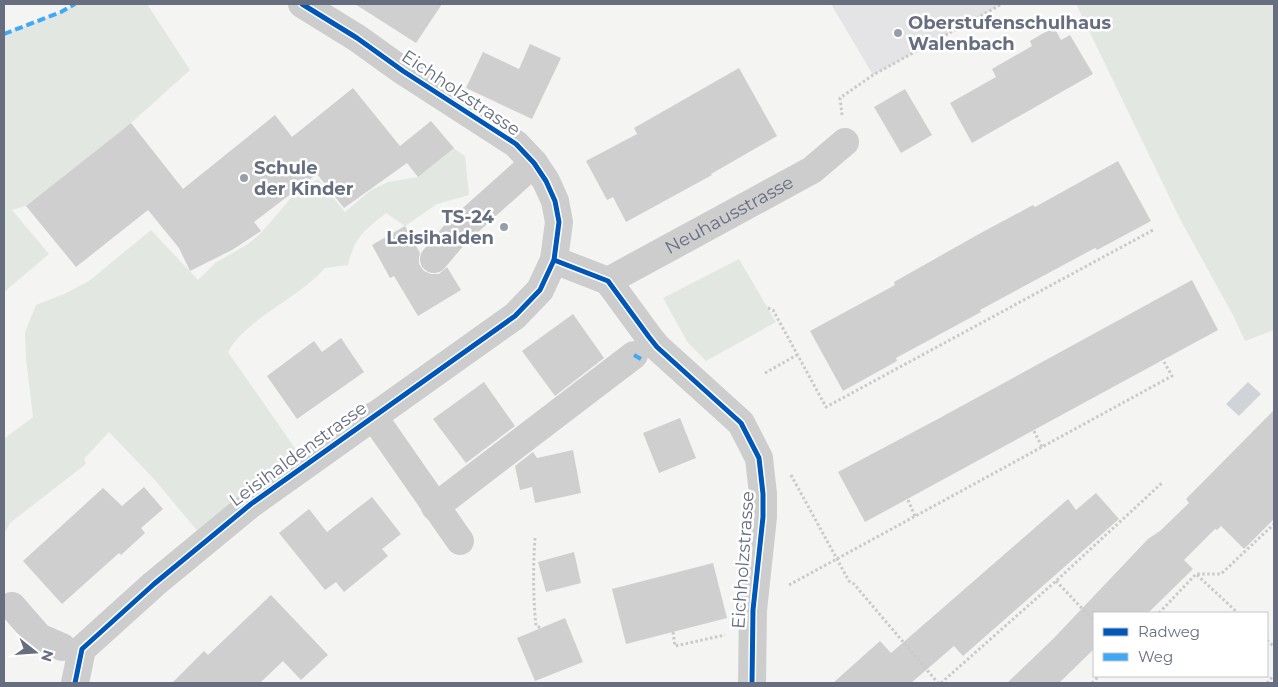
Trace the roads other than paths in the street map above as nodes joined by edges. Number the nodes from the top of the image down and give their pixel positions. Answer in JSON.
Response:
{"nodes":[{"id":1,"x":302,"y":4,"type":"edge"},
{"id":2,"x":845,"y":142,"type":"road end"},
{"id":3,"x":534,"y":163,"type":"junction"},
{"id":4,"x":434,"y":259,"type":"dead end"},
{"id":5,"x":554,"y":260,"type":"junction"},
{"id":6,"x":608,"y":281,"type":"junction"},
{"id":7,"x":634,"y":355,"type":"dead end"},
{"id":8,"x":373,"y":416,"type":"junction"},
{"id":9,"x":435,"y":507,"type":"junction"},
{"id":10,"x":460,"y":541,"type":"dead end"},
{"id":11,"x":12,"y":606,"type":"dead end"},
{"id":12,"x":62,"y":647,"type":"dead end"},
{"id":13,"x":75,"y":683,"type":"edge"},
{"id":14,"x":752,"y":683,"type":"edge"}],
"edges":[{"from":1,"to":3,"type":"street","name":"Eichholzstrasse"},
{"from":2,"to":6,"type":"street","name":"Neuhausstrasse"},
{"from":3,"to":4,"type":"street"},
{"from":3,"to":5,"type":"street","name":"Eichholzstrasse"},
{"from":5,"to":6,"type":"street"},
{"from":5,"to":8,"type":"street","name":"Leisihaldenstrasse"},
{"from":6,"to":14,"type":"street","name":"Eichholzstrasse"},
{"from":7,"to":9,"type":"street"},
{"from":8,"to":9,"type":"street","name":"Leisihaldenstrasse"},
{"from":8,"to":13,"type":"street","name":"Leisihaldenstrasse"},
{"from":9,"to":10,"type":"street","name":"Leisihaldenstrasse"},
{"from":11,"to":12,"type":"street"}]}
